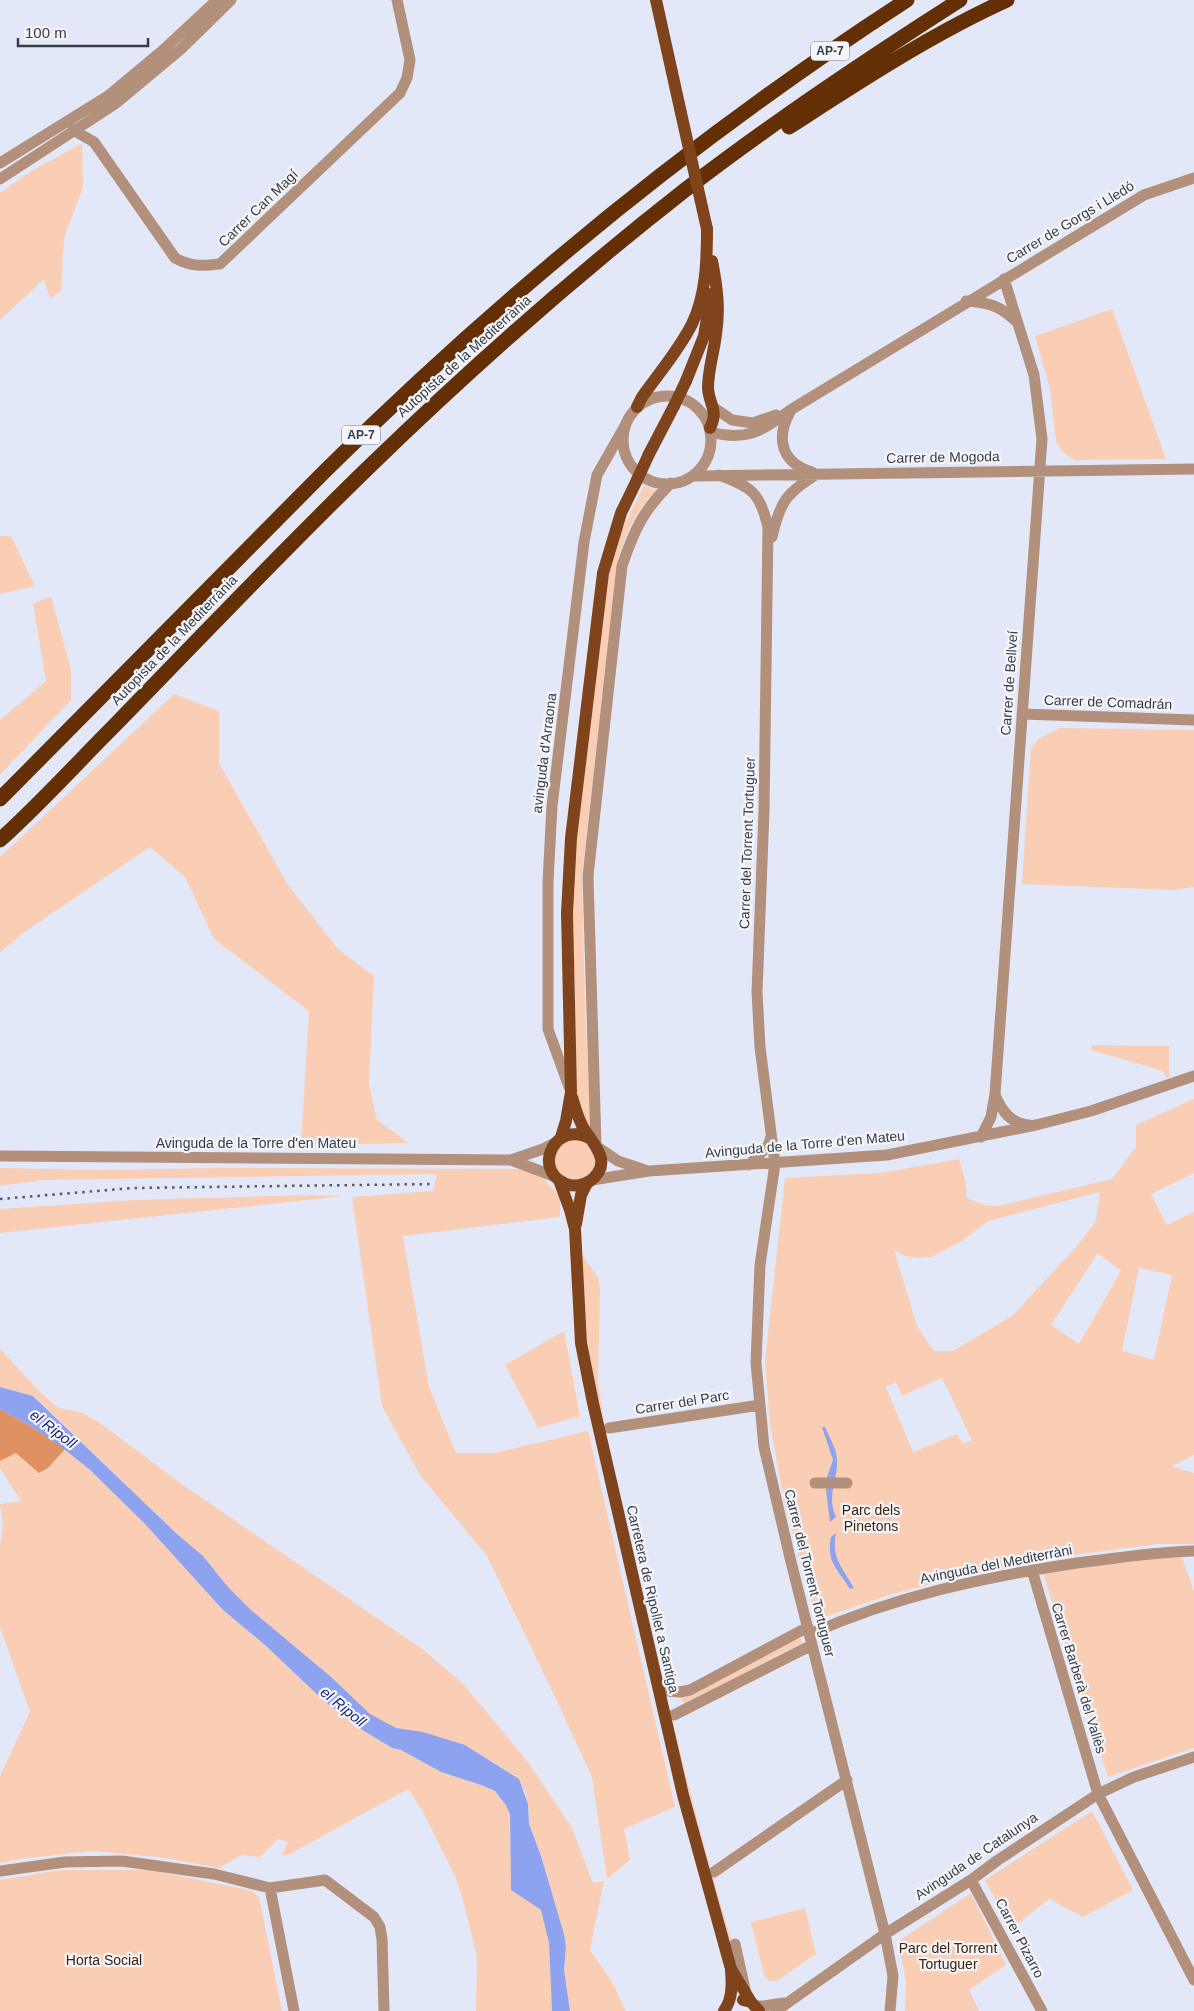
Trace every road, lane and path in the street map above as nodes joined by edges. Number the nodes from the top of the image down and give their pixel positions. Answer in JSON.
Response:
{"nodes":[{"id":1,"x":217,"y":0,"type":"edge"},
{"id":2,"x":231,"y":0,"type":"edge"},
{"id":3,"x":398,"y":0,"type":"edge"},
{"id":4,"x":656,"y":0,"type":"edge"},
{"id":5,"x":907,"y":0,"type":"edge"},
{"id":6,"x":960,"y":0,"type":"edge"},
{"id":7,"x":1007,"y":0,"type":"edge"},
{"id":8,"x":73,"y":130,"type":"junction"},
{"id":9,"x":738,"y":151,"type":"junction"},
{"id":10,"x":0,"y":163,"type":"edge"},
{"id":11,"x":1194,"y":178,"type":"edge"},
{"id":12,"x":0,"y":179,"type":"edge"},
{"id":13,"x":707,"y":229,"type":"junction"},
{"id":14,"x":712,"y":261,"type":"junction"},
{"id":15,"x":1004,"y":278,"type":"junction"},
{"id":16,"x":966,"y":301,"type":"junction"},
{"id":17,"x":1020,"y":324,"type":"junction"},
{"id":18,"x":637,"y":407,"type":"junction"},
{"id":19,"x":713,"y":407,"type":"junction"},
{"id":20,"x":792,"y":409,"type":"junction"},
{"id":21,"x":626,"y":424,"type":"junction"},
{"id":22,"x":710,"y":430,"type":"junction"},
{"id":23,"x":1194,"y":469,"type":"edge"},
{"id":24,"x":1040,"y":471,"type":"junction"},
{"id":25,"x":817,"y":474,"type":"junction"},
{"id":26,"x":719,"y":475,"type":"junction"},
{"id":27,"x":692,"y":476,"type":"junction"},
{"id":28,"x":672,"y":483,"type":"junction"},
{"id":29,"x":768,"y":551,"type":"junction"},
{"id":30,"x":1022,"y":714,"type":"junction"},
{"id":31,"x":1194,"y":720,"type":"edge"},
{"id":32,"x":0,"y":799,"type":"edge"},
{"id":33,"x":0,"y":840,"type":"edge"},
{"id":34,"x":1194,"y":1076,"type":"edge"},
{"id":35,"x":571,"y":1092,"type":"junction"},
{"id":36,"x":995,"y":1094,"type":"junction"},
{"id":37,"x":1036,"y":1125,"type":"junction"},
{"id":38,"x":771,"y":1135,"type":"junction"},
{"id":39,"x":981,"y":1137,"type":"junction"},
{"id":40,"x":558,"y":1140,"type":"junction"},
{"id":41,"x":595,"y":1144,"type":"junction"},
{"id":42,"x":0,"y":1156,"type":"edge"},
{"id":43,"x":511,"y":1160,"type":"junction"},
{"id":44,"x":775,"y":1164,"type":"junction"},
{"id":45,"x":749,"y":1165,"type":"junction"},
{"id":46,"x":649,"y":1171,"type":"junction"},
{"id":47,"x":557,"y":1178,"type":"junction"},
{"id":48,"x":589,"y":1181,"type":"junction"},
{"id":49,"x":575,"y":1229,"type":"junction"},
{"id":50,"x":760,"y":1406,"type":"junction"},
{"id":51,"x":609,"y":1428,"type":"dead end"},
{"id":52,"x":815,"y":1483,"type":"dead end"},
{"id":53,"x":847,"y":1483,"type":"dead end"},
{"id":54,"x":1194,"y":1551,"type":"edge"},
{"id":55,"x":1032,"y":1570,"type":"junction"},
{"id":56,"x":810,"y":1635,"type":"junction"},
{"id":57,"x":668,"y":1691,"type":"dead end"},
{"id":58,"x":674,"y":1715,"type":"dead end"},
{"id":59,"x":1194,"y":1757,"type":"edge"},
{"id":60,"x":847,"y":1780,"type":"junction"},
{"id":61,"x":1098,"y":1794,"type":"junction"},
{"id":62,"x":0,"y":1871,"type":"edge"},
{"id":63,"x":714,"y":1872,"type":"dead end"},
{"id":64,"x":971,"y":1880,"type":"junction"},
{"id":65,"x":270,"y":1888,"type":"junction"},
{"id":66,"x":885,"y":1934,"type":"junction"},
{"id":67,"x":735,"y":1944,"type":"dead end"},
{"id":68,"x":731,"y":1969,"type":"junction"},
{"id":69,"x":1194,"y":1980,"type":"edge"},
{"id":70,"x":786,"y":2003,"type":"junction"},
{"id":71,"x":753,"y":2004,"type":"edge"},
{"id":72,"x":726,"y":2008,"type":"edge"},
{"id":73,"x":294,"y":2011,"type":"edge"},
{"id":74,"x":384,"y":2011,"type":"edge"},
{"id":75,"x":776,"y":2011,"type":"edge"},
{"id":76,"x":890,"y":2011,"type":"edge"},
{"id":77,"x":1042,"y":2011,"type":"edge"}],
"edges":[{"from":1,"to":10,"type":"street"},
{"from":2,"to":8,"type":"street"},
{"from":3,"to":8,"type":"street","name":"Carrer Can Magí"},
{"from":4,"to":13,"type":"main road","bridge":true},
{"from":5,"to":32,"type":"highway","name":"Autopista de la Mediterrània","number":"AP-7"},
{"from":6,"to":9,"type":"highway","name":"Autopista de la Mediterrània","number":"AP-7"},
{"from":7,"to":9,"type":"highway"},
{"from":8,"to":12,"type":"street"},
{"from":9,"to":33,"type":"highway","name":"Autopista de la Mediterrània","number":"AP-7"},
{"from":11,"to":15,"type":"street","name":"Carrer de Gorgs i Lledó"},
{"from":13,"to":14,"type":"main road"},
{"from":13,"to":18,"type":"main road"},
{"from":14,"to":19,"type":"main road"},
{"from":14,"to":35,"type":"main road","bridge":true},
{"from":15,"to":16,"type":"street","name":"Carrer de Gorgs i Lledó"},
{"from":15,"to":17,"type":"street","name":"Carrer de Bellveí"},
{"from":16,"to":17,"type":"street"},
{"from":16,"to":20,"type":"street","name":"Carrer de Gorgs i Lledó"},
{"from":17,"to":24,"type":"street","name":"Carrer de Bellveí"},
{"from":18,"to":21,"type":"street"},
{"from":18,"to":22,"type":"street"},
{"from":19,"to":20,"type":"street","name":"Carrer de Gorgs i Lledó"},
{"from":19,"to":22,"type":"main road"},
{"from":20,"to":22,"type":"street","name":"Carrer de Gorgs i Lledó"},
{"from":20,"to":25,"type":"street"},
{"from":21,"to":28,"type":"street"},
{"from":21,"to":35,"type":"street","name":"avinguda d'Arraona"},
{"from":22,"to":27,"type":"street"},
{"from":23,"to":24,"type":"street","name":"Carrer de Mogoda"},
{"from":24,"to":25,"type":"street","name":"Carrer de Mogoda"},
{"from":24,"to":30,"type":"street","name":"Carrer de Bellveí"},
{"from":25,"to":26,"type":"street","name":"Carrer de Mogoda"},
{"from":25,"to":29,"type":"street","name":"Carrer del Torrent Tortuguer"},
{"from":26,"to":27,"type":"street","name":"Carrer de Mogoda"},
{"from":26,"to":29,"type":"street","name":"Carrer del Torrent Tortuguer"},
{"from":27,"to":28,"type":"street"},
{"from":28,"to":41,"type":"street"},
{"from":29,"to":38,"type":"street","name":"Carrer del Torrent Tortuguer"},
{"from":30,"to":31,"type":"street","name":"Carrer de Comadrán"},
{"from":30,"to":36,"type":"street","name":"Carrer de Bellveí"},
{"from":34,"to":37,"type":"street","name":"Avinguda de la Torre d'en Mateu"},
{"from":35,"to":40,"type":"main road"},
{"from":35,"to":41,"type":"main road"},
{"from":36,"to":37,"type":"street"},
{"from":36,"to":39,"type":"street","name":"Carrer de Bellveí"},
{"from":37,"to":39,"type":"street","name":"Avinguda de la Torre d'en Mateu"},
{"from":38,"to":44,"type":"street","name":"Carrer del Torrent Tortuguer"},
{"from":38,"to":45,"type":"street"},
{"from":39,"to":44,"type":"street","name":"Avinguda de la Torre d'en Mateu"},
{"from":40,"to":41,"type":"main road"},
{"from":40,"to":43,"type":"street","name":"Avinguda de la Torre d'en Mateu"},
{"from":40,"to":47,"type":"main road"},
{"from":41,"to":46,"type":"street","name":"Avinguda de la Torre d'en Mateu"},
{"from":41,"to":48,"type":"main road"},
{"from":42,"to":43,"type":"street","name":"Avinguda de la Torre d'en Mateu"},
{"from":43,"to":47,"type":"street","name":"Avinguda de la Torre d'en Mateu"},
{"from":44,"to":45,"type":"street","name":"Avinguda de la Torre d'en Mateu"},
{"from":44,"to":50,"type":"street","name":"Carrer del Torrent Tortuguer"},
{"from":45,"to":46,"type":"street","name":"Avinguda de la Torre d'en Mateu"},
{"from":46,"to":48,"type":"street","name":"Avinguda de la Torre d'en Mateu"},
{"from":47,"to":48,"type":"main road"},
{"from":47,"to":49,"type":"main road"},
{"from":48,"to":49,"type":"main road"},
{"from":49,"to":68,"type":"main road","name":"Carretera de Ripollet a Santiga"},
{"from":50,"to":51,"type":"street","name":"Carrer del Parc"},
{"from":50,"to":56,"type":"street","name":"Carrer del Torrent Tortuguer"},
{"from":52,"to":53,"type":"street"},
{"from":54,"to":55,"type":"street","name":"Avinguda del Mediterràni"},
{"from":55,"to":56,"type":"street","name":"Avinguda del Mediterràni"},
{"from":55,"to":61,"type":"street","name":"Carrer Barberà del Vallès"},
{"from":56,"to":57,"type":"street","name":"Avinguda del Mediterràni"},
{"from":56,"to":58,"type":"street","name":"Avinguda del Mediterràni"},
{"from":56,"to":60,"type":"street","name":"Carrer del Torrent Tortuguer"},
{"from":59,"to":61,"type":"street","name":"Avinguda de Catalunya"},
{"from":60,"to":63,"type":"street"},
{"from":60,"to":66,"type":"street","name":"Carrer del Torrent Tortuguer"},
{"from":61,"to":64,"type":"street","name":"Avinguda de Catalunya"},
{"from":61,"to":69,"type":"street","name":"Carrer Barberà del Vallès"},
{"from":62,"to":65,"type":"street"},
{"from":64,"to":66,"type":"street","name":"Avinguda de Catalunya"},
{"from":64,"to":77,"type":"street","name":"Carrer Pizarro"},
{"from":65,"to":73,"type":"street"},
{"from":65,"to":74,"type":"street"},
{"from":66,"to":70,"type":"street","name":"Avinguda de Catalunya"},
{"from":66,"to":76,"type":"street","name":"Carrer del Torrent Tortuguer"},
{"from":67,"to":71,"type":"street"},
{"from":68,"to":71,"type":"main road"},
{"from":68,"to":72,"type":"main road"},
{"from":70,"to":71,"type":"street","name":"Avinguda de Catalunya"},
{"from":70,"to":75,"type":"street","name":"Avinguda de Catalunya"},
{"from":71,"to":72,"type":"main road"}]}
